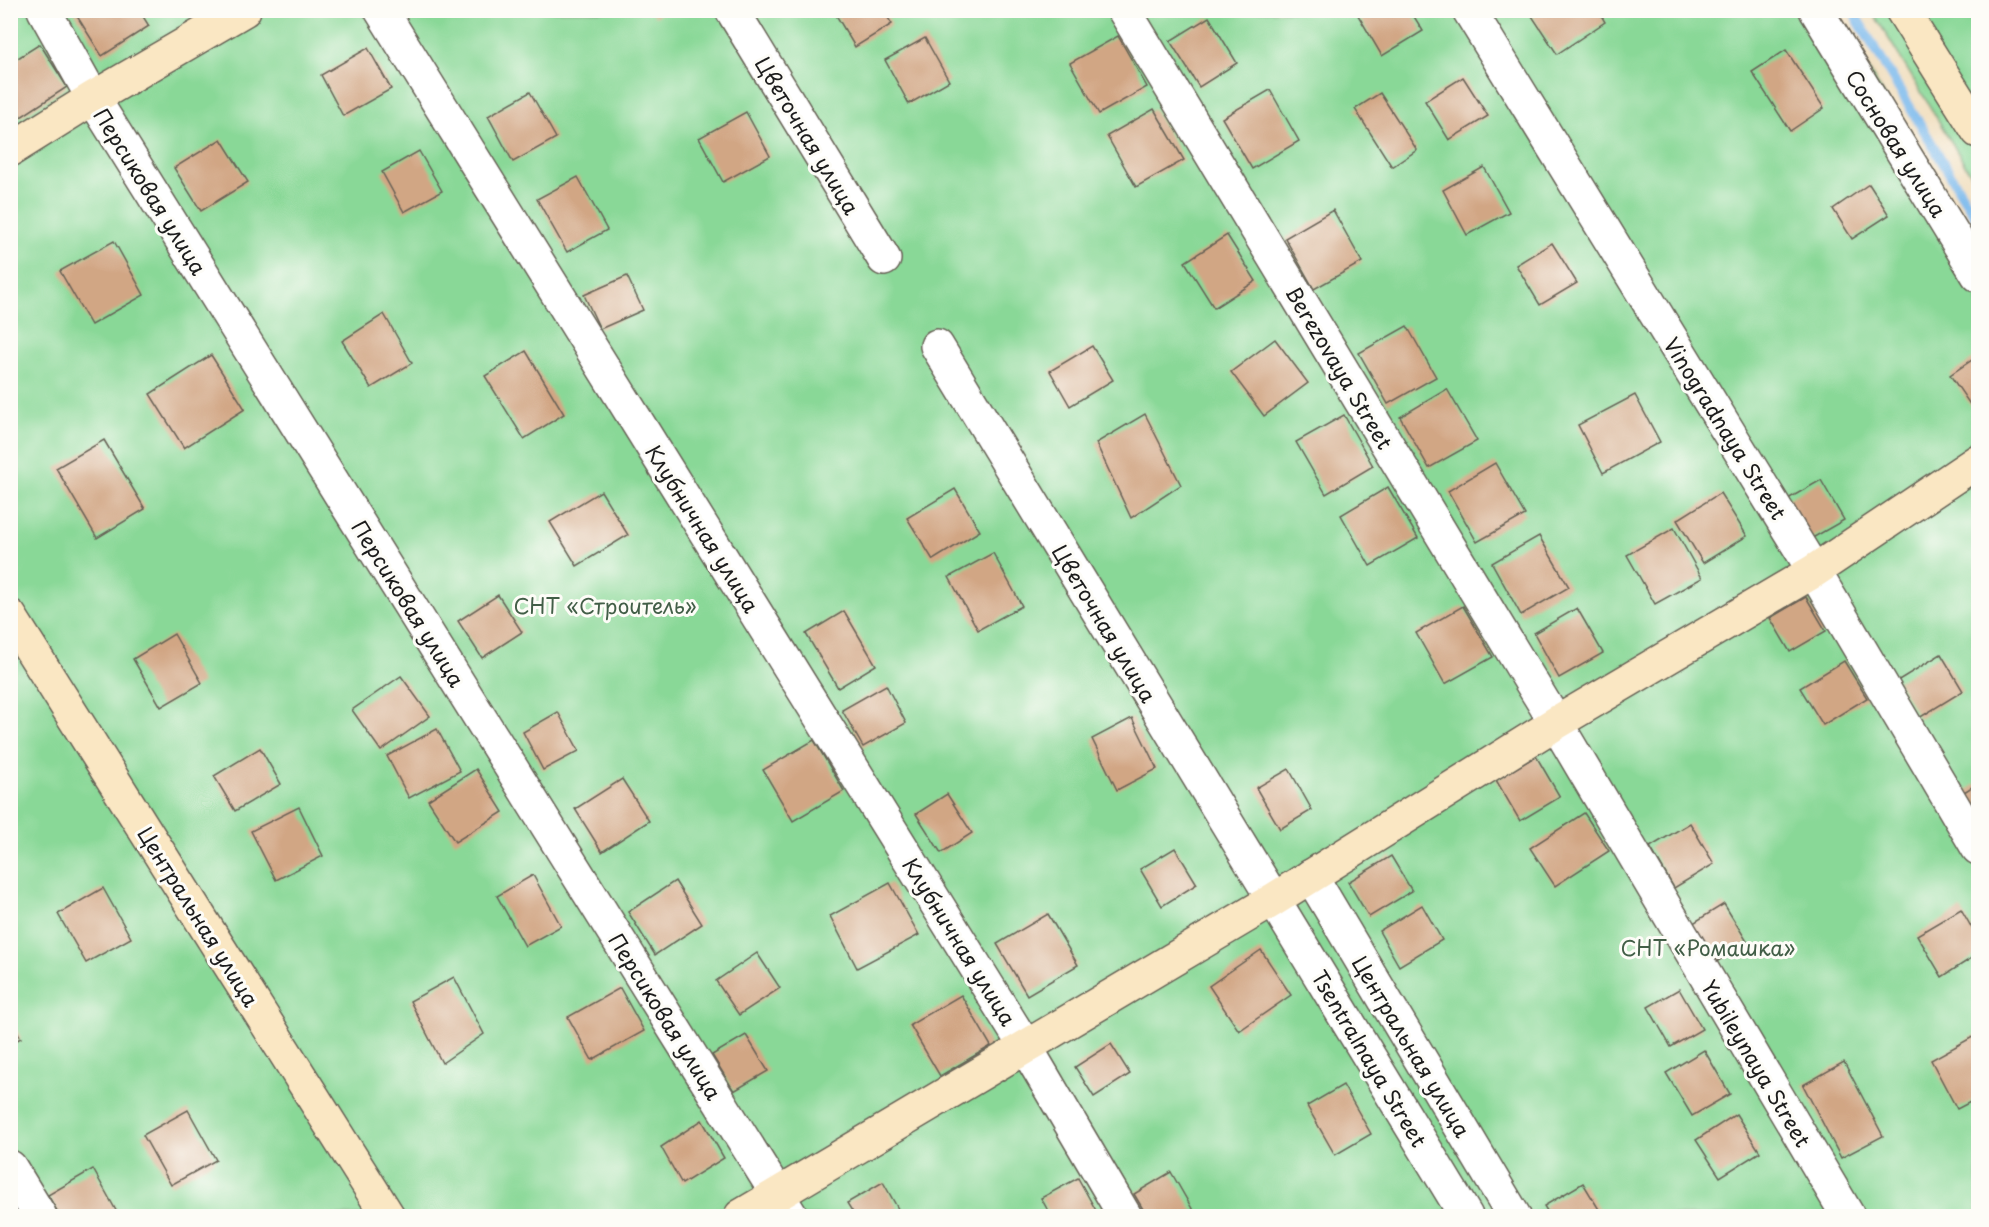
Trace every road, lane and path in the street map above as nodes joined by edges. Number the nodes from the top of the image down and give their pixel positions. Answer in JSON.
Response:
{"nodes":[{"id":1,"x":44,"y":10,"type":"edge"},
{"id":2,"x":244,"y":10,"type":"edge"},
{"id":3,"x":381,"y":10,"type":"edge"},
{"id":4,"x":732,"y":10,"type":"edge"},
{"id":5,"x":1124,"y":10,"type":"edge"},
{"id":6,"x":1469,"y":10,"type":"edge"},
{"id":7,"x":1816,"y":10,"type":"edge"},
{"id":8,"x":1902,"y":10,"type":"edge"},
{"id":9,"x":93,"y":98,"type":"junction"},
{"id":10,"x":1978,"y":131,"type":"edge"},
{"id":11,"x":10,"y":150,"type":"edge"},
{"id":12,"x":884,"y":259,"type":"dead end"},
{"id":13,"x":1978,"y":275,"type":"edge"},
{"id":14,"x":937,"y":346,"type":"dead end"},
{"id":15,"x":1978,"y":461,"type":"edge"},
{"id":16,"x":1814,"y":571,"type":"junction"},
{"id":17,"x":10,"y":616,"type":"edge"},
{"id":18,"x":1556,"y":723,"type":"junction"},
{"id":19,"x":1978,"y":848,"type":"edge"},
{"id":20,"x":1311,"y":876,"type":"junction"},
{"id":21,"x":1273,"y":900,"type":"junction"},
{"id":22,"x":1025,"y":1046,"type":"junction"},
{"id":23,"x":10,"y":1167,"type":"edge"},
{"id":24,"x":784,"y":1205,"type":"edge"},
{"id":25,"x":40,"y":1216,"type":"edge"},
{"id":26,"x":388,"y":1216,"type":"edge"},
{"id":27,"x":741,"y":1216,"type":"edge"},
{"id":28,"x":1125,"y":1216,"type":"edge"},
{"id":29,"x":1466,"y":1216,"type":"edge"},
{"id":30,"x":1514,"y":1216,"type":"edge"},
{"id":31,"x":1848,"y":1216,"type":"edge"}],
"edges":[{"from":1,"to":9,"type":"street","name":"Персиковая улица"},
{"from":2,"to":9,"type":"street"},
{"from":3,"to":22,"type":"street","name":"Клубничная улица"},
{"from":4,"to":12,"type":"street","name":"Цветочная улица"},
{"from":5,"to":18,"type":"street","name":"Berezovaya Street"},
{"from":6,"to":16,"type":"street","name":"Vinogradnaya Street"},
{"from":7,"to":13,"type":"street","name":"Сосновая улица"},
{"from":8,"to":10,"type":"street"},
{"from":9,"to":11,"type":"street"},
{"from":9,"to":24,"type":"street","name":"Персиковая улица"},
{"from":14,"to":21,"type":"street","name":"Цветочная улица"},
{"from":15,"to":16,"type":"street"},
{"from":16,"to":18,"type":"street"},
{"from":16,"to":19,"type":"street","name":"Vinogradnaya Street"},
{"from":17,"to":26,"type":"street","name":"Центральная улица"},
{"from":18,"to":20,"type":"street"},
{"from":18,"to":31,"type":"street","name":"Yubileynaya Street"},
{"from":20,"to":21,"type":"street"},
{"from":20,"to":30,"type":"street","name":"Центральная улица"},
{"from":21,"to":22,"type":"street"},
{"from":21,"to":29,"type":"street","name":"Tsentralnaya Street"},
{"from":22,"to":24,"type":"street"},
{"from":22,"to":28,"type":"street","name":"Клубничная улица"},
{"from":23,"to":25,"type":"street"},
{"from":24,"to":27,"type":"street"}]}
